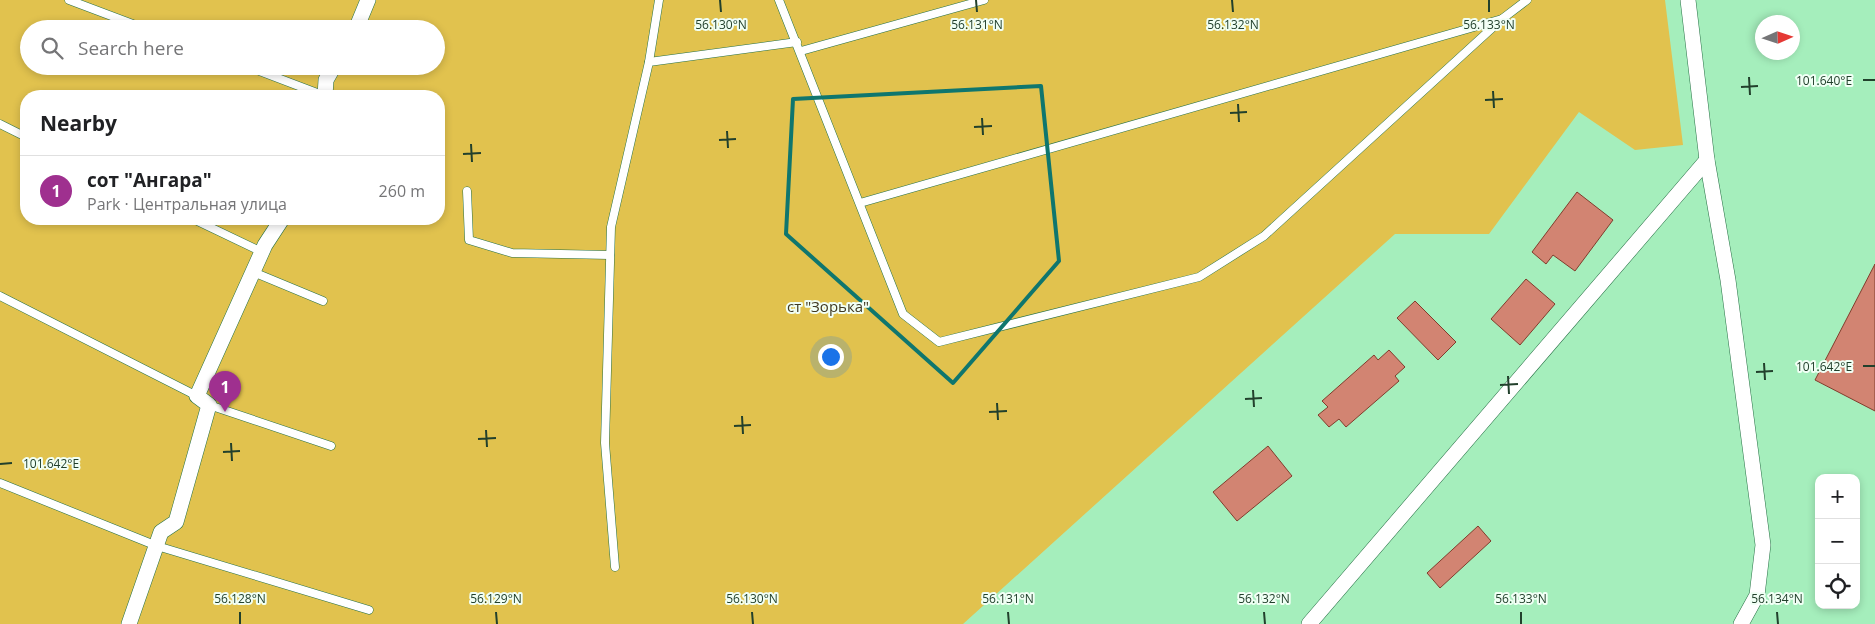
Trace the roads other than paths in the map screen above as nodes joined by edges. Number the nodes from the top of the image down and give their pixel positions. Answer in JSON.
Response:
{"nodes":[{"id":1,"x":69,"y":0,"type":"edge"},
{"id":2,"x":368,"y":0,"type":"edge"},
{"id":3,"x":659,"y":0,"type":"edge"},
{"id":4,"x":779,"y":0,"type":"edge"},
{"id":5,"x":984,"y":0,"type":"edge"},
{"id":6,"x":1526,"y":0,"type":"edge"},
{"id":7,"x":1688,"y":0,"type":"edge"},
{"id":8,"x":1502,"y":19,"type":"junction"},
{"id":9,"x":122,"y":20,"type":"edge"},
{"id":10,"x":360,"y":20,"type":"edge"},
{"id":11,"x":796,"y":42,"type":"junction"},
{"id":12,"x":801,"y":51,"type":"junction"},
{"id":13,"x":649,"y":62,"type":"junction"},
{"id":14,"x":270,"y":75,"type":"edge"},
{"id":15,"x":329,"y":75,"type":"edge"},
{"id":16,"x":309,"y":90,"type":"edge"},
{"id":17,"x":325,"y":90,"type":"edge"},
{"id":18,"x":0,"y":124,"type":"edge"},
{"id":19,"x":20,"y":134,"type":"edge"},
{"id":20,"x":1707,"y":160,"type":"junction"},
{"id":21,"x":467,"y":191,"type":"dead end"},
{"id":22,"x":860,"y":203,"type":"junction"},
{"id":23,"x":206,"y":225,"type":"edge"},
{"id":24,"x":278,"y":225,"type":"edge"},
{"id":25,"x":262,"y":252,"type":"junction"},
{"id":26,"x":610,"y":255,"type":"junction"},
{"id":27,"x":253,"y":272,"type":"junction"},
{"id":28,"x":0,"y":296,"type":"edge"},
{"id":29,"x":323,"y":301,"type":"dead end"},
{"id":30,"x":197,"y":396,"type":"junction"},
{"id":31,"x":209,"y":406,"type":"junction"},
{"id":32,"x":331,"y":446,"type":"dead end"},
{"id":33,"x":0,"y":483,"type":"edge"},
{"id":34,"x":157,"y":546,"type":"junction"},
{"id":35,"x":615,"y":567,"type":"dead end"},
{"id":36,"x":369,"y":610,"type":"dead end"},
{"id":37,"x":129,"y":624,"type":"edge"},
{"id":38,"x":1309,"y":624,"type":"edge"},
{"id":39,"x":1741,"y":624,"type":"edge"}],
"edges":[{"from":1,"to":9,"type":"lane"},
{"from":2,"to":10,"type":"street"},
{"from":3,"to":13,"type":"lane"},
{"from":4,"to":11,"type":"lane"},
{"from":5,"to":12,"type":"lane"},
{"from":6,"to":8,"type":"lane"},
{"from":7,"to":20,"type":"street"},
{"from":8,"to":22,"type":"lane"},
{"from":8,"to":22,"type":"lane"},
{"from":11,"to":12,"type":"lane"},
{"from":11,"to":13,"type":"lane"},
{"from":12,"to":22,"type":"lane"},
{"from":13,"to":26,"type":"lane"},
{"from":14,"to":16,"type":"lane"},
{"from":15,"to":17,"type":"street"},
{"from":18,"to":19,"type":"lane"},
{"from":20,"to":38,"type":"street"},
{"from":20,"to":39,"type":"street"},
{"from":21,"to":26,"type":"lane"},
{"from":23,"to":25,"type":"lane"},
{"from":24,"to":25,"type":"street"},
{"from":25,"to":27,"type":"street"},
{"from":26,"to":35,"type":"lane"},
{"from":27,"to":29,"type":"lane"},
{"from":27,"to":30,"type":"street"},
{"from":28,"to":30,"type":"lane"},
{"from":30,"to":31,"type":"street"},
{"from":31,"to":32,"type":"lane"},
{"from":31,"to":34,"type":"street"},
{"from":33,"to":34,"type":"lane"},
{"from":34,"to":36,"type":"lane"},
{"from":34,"to":37,"type":"street"}]}
